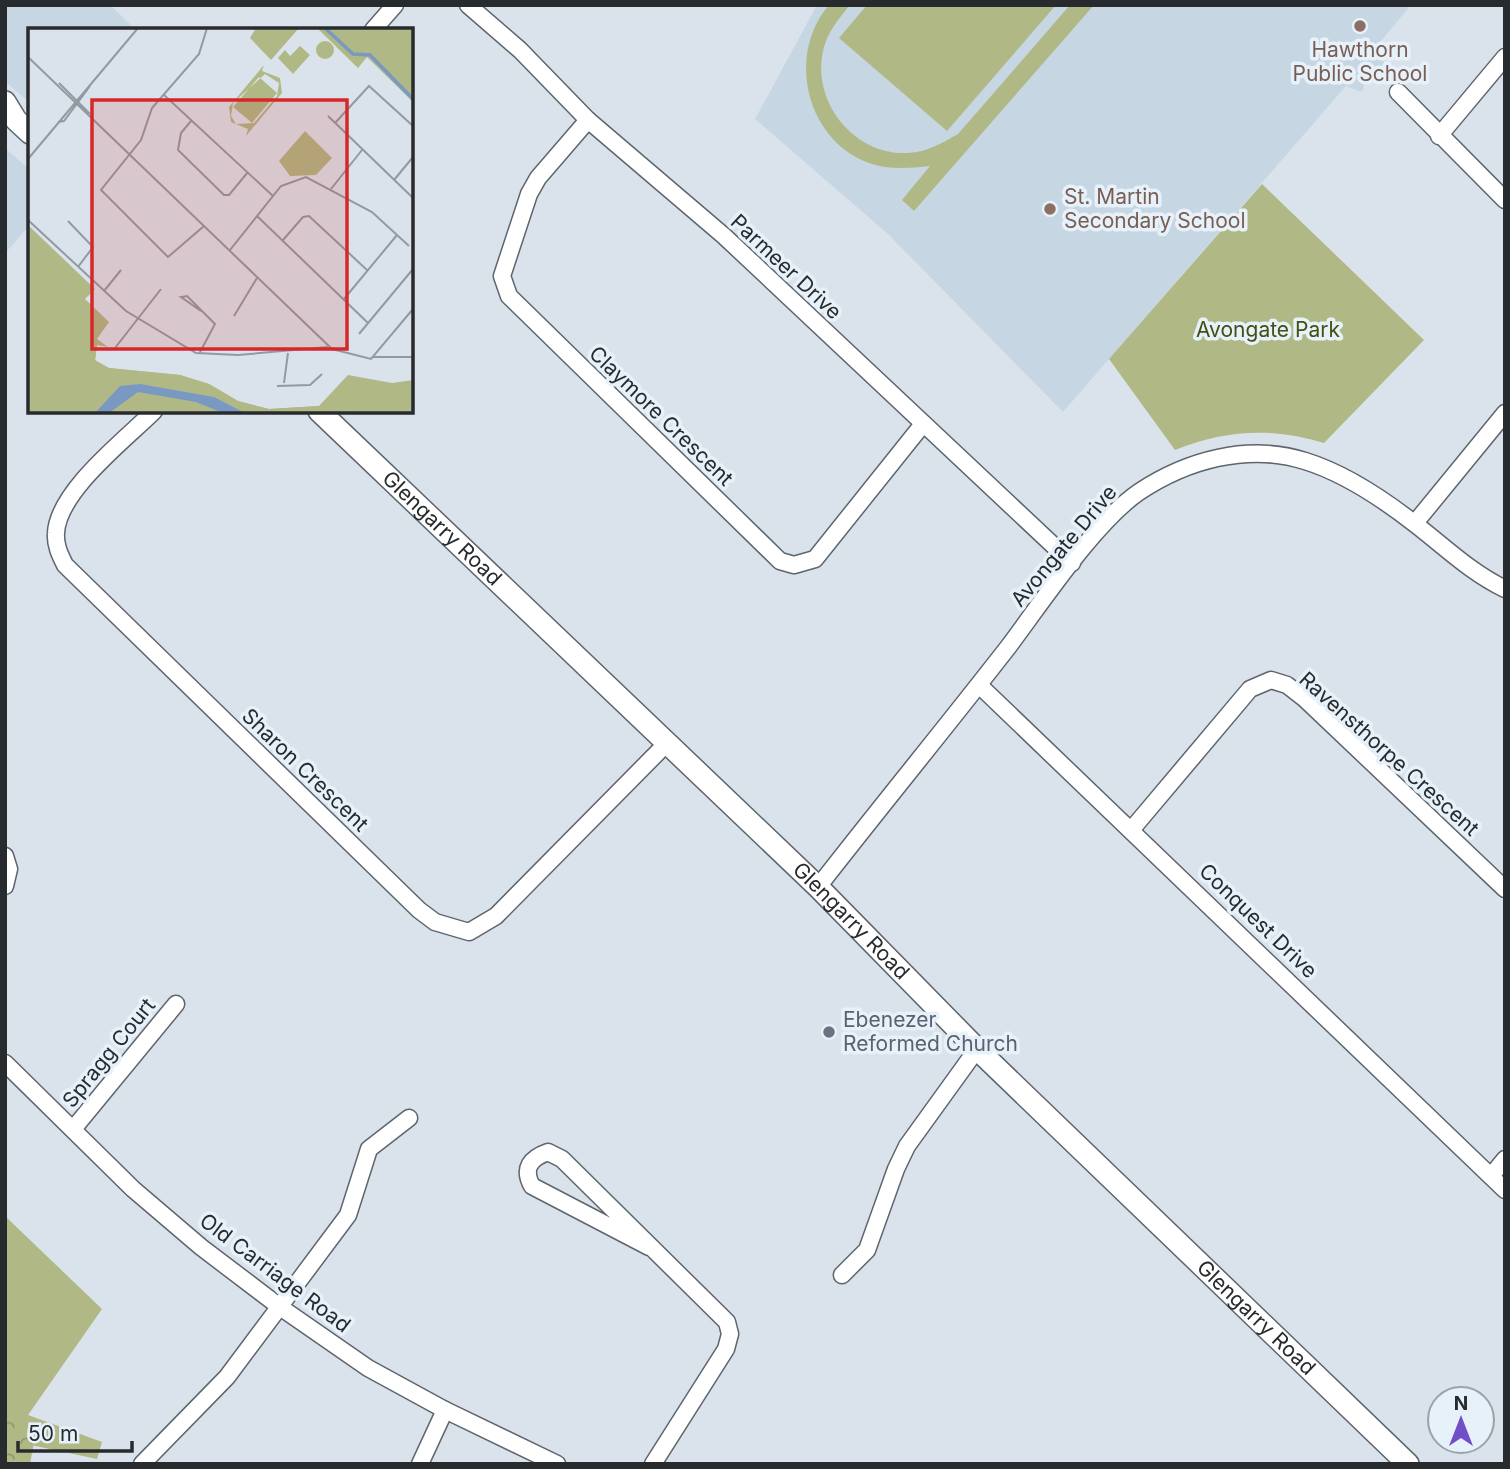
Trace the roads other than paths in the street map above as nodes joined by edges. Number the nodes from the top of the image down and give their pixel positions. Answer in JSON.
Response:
{"nodes":[{"id":1,"x":395,"y":5,"type":"edge"},
{"id":2,"x":468,"y":5,"type":"edge"},
{"id":3,"x":375,"y":28,"type":"edge"},
{"id":4,"x":1505,"y":57,"type":"edge"},
{"id":5,"x":1398,"y":92,"type":"dead end"},
{"id":6,"x":588,"y":120,"type":"junction"},
{"id":7,"x":1439,"y":136,"type":"junction"},
{"id":8,"x":1505,"y":200,"type":"edge"},
{"id":9,"x":152,"y":413,"type":"edge"},
{"id":10,"x":321,"y":413,"type":"edge"},
{"id":11,"x":1505,"y":413,"type":"edge"},
{"id":12,"x":923,"y":424,"type":"junction"},
{"id":13,"x":1415,"y":523,"type":"junction"},
{"id":14,"x":1072,"y":563,"type":"junction"},
{"id":15,"x":1505,"y":589,"type":"edge"},
{"id":16,"x":979,"y":685,"type":"junction"},
{"id":17,"x":666,"y":744,"type":"junction"},
{"id":18,"x":1132,"y":829,"type":"junction"},
{"id":19,"x":5,"y":856,"type":"edge"},
{"id":20,"x":5,"y":886,"type":"edge"},
{"id":21,"x":818,"y":887,"type":"junction"},
{"id":22,"x":1505,"y":889,"type":"edge"},
{"id":23,"x":176,"y":1004,"type":"dead end"},
{"id":24,"x":977,"y":1049,"type":"junction"},
{"id":25,"x":5,"y":1063,"type":"edge"},
{"id":26,"x":409,"y":1118,"type":"dead end"},
{"id":27,"x":74,"y":1128,"type":"junction"},
{"id":28,"x":1505,"y":1159,"type":"edge"},
{"id":29,"x":1491,"y":1177,"type":"junction"},
{"id":30,"x":1505,"y":1190,"type":"edge"},
{"id":31,"x":649,"y":1247,"type":"junction"},
{"id":32,"x":842,"y":1275,"type":"dead end"},
{"id":33,"x":280,"y":1307,"type":"junction"},
{"id":34,"x":445,"y":1410,"type":"junction"},
{"id":35,"x":1400,"y":1462,"type":"edge"},
{"id":36,"x":142,"y":1464,"type":"edge"},
{"id":37,"x":420,"y":1464,"type":"edge"},
{"id":38,"x":557,"y":1464,"type":"edge"},
{"id":39,"x":653,"y":1464,"type":"edge"}],
"edges":[{"from":1,"to":3,"type":"street"},
{"from":2,"to":6,"type":"street","name":"Parmeer Drive"},
{"from":4,"to":7,"type":"street"},
{"from":5,"to":7,"type":"street"},
{"from":6,"to":12,"type":"street","name":"Parmeer Drive"},
{"from":6,"to":12,"type":"street","name":"Claymore Crescent"},
{"from":7,"to":8,"type":"street"},
{"from":9,"to":17,"type":"street","name":"Sharon Crescent"},
{"from":10,"to":17,"type":"street","name":"Glengarry Road"},
{"from":11,"to":13,"type":"street"},
{"from":12,"to":14,"type":"street","name":"Parmeer Drive"},
{"from":13,"to":14,"type":"street","name":"Avongate Drive"},
{"from":13,"to":15,"type":"street","name":"Avongate Drive"},
{"from":14,"to":16,"type":"street","name":"Avongate Drive"},
{"from":16,"to":18,"type":"street","name":"Conquest Drive"},
{"from":16,"to":21,"type":"street","name":"Avongate Drive"},
{"from":17,"to":21,"type":"street","name":"Glengarry Road"},
{"from":18,"to":22,"type":"street","name":"Ravensthorpe Crescent"},
{"from":18,"to":29,"type":"street","name":"Conquest Drive"},
{"from":19,"to":20,"type":"street"},
{"from":21,"to":24,"type":"street","name":"Glengarry Road"},
{"from":23,"to":27,"type":"street","name":"Spragg Court"},
{"from":24,"to":32,"type":"street"},
{"from":24,"to":35,"type":"street","name":"Glengarry Road"},
{"from":25,"to":27,"type":"street","name":"Old Carriage Road"},
{"from":26,"to":33,"type":"street"},
{"from":27,"to":33,"type":"street","name":"Old Carriage Road"},
{"from":28,"to":29,"type":"street"},
{"from":29,"to":30,"type":"street","name":"Conquest Drive"},
{"from":31,"to":31,"type":"street"},
{"from":31,"to":39,"type":"street"},
{"from":33,"to":34,"type":"street","name":"Old Carriage Road"},
{"from":33,"to":36,"type":"street"},
{"from":34,"to":37,"type":"street"},
{"from":34,"to":38,"type":"street","name":"Old Carriage Road"}]}
